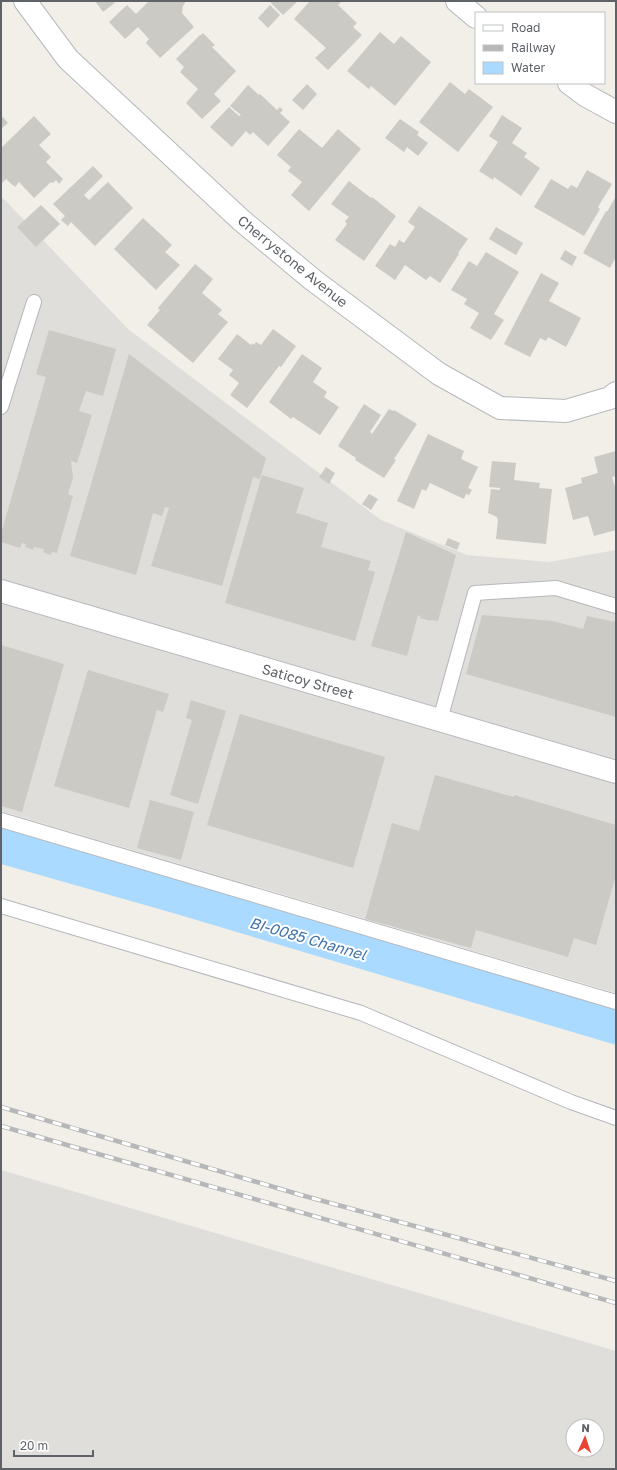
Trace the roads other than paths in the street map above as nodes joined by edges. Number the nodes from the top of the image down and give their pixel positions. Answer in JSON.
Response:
{"nodes":[{"id":1,"x":25,"y":1,"type":"edge"},
{"id":2,"x":457,"y":1,"type":"edge"},
{"id":3,"x":475,"y":16,"type":"edge"},
{"id":4,"x":570,"y":84,"type":"edge"},
{"id":5,"x":616,"y":112,"type":"edge"},
{"id":6,"x":34,"y":302,"type":"dead end"},
{"id":7,"x":616,"y":393,"type":"edge"},
{"id":8,"x":1,"y":407,"type":"edge"},
{"id":9,"x":1,"y":591,"type":"edge"},
{"id":10,"x":616,"y":606,"type":"edge"},
{"id":11,"x":440,"y":720,"type":"junction"},
{"id":12,"x":616,"y":772,"type":"edge"},
{"id":13,"x":1,"y":820,"type":"edge"},
{"id":14,"x":1,"y":906,"type":"edge"},
{"id":15,"x":616,"y":1002,"type":"edge"},
{"id":16,"x":616,"y":1118,"type":"edge"}],
"edges":[{"from":1,"to":7,"type":"street","name":"Cherrystone Avenue"},
{"from":2,"to":3,"type":"street"},
{"from":4,"to":5,"type":"street"},
{"from":6,"to":8,"type":"lane"},
{"from":9,"to":11,"type":"street","name":"Saticoy Street"},
{"from":10,"to":11,"type":"lane"},
{"from":11,"to":12,"type":"street","name":"Saticoy Street"},
{"from":13,"to":15,"type":"lane"},
{"from":14,"to":16,"type":"lane"}]}
